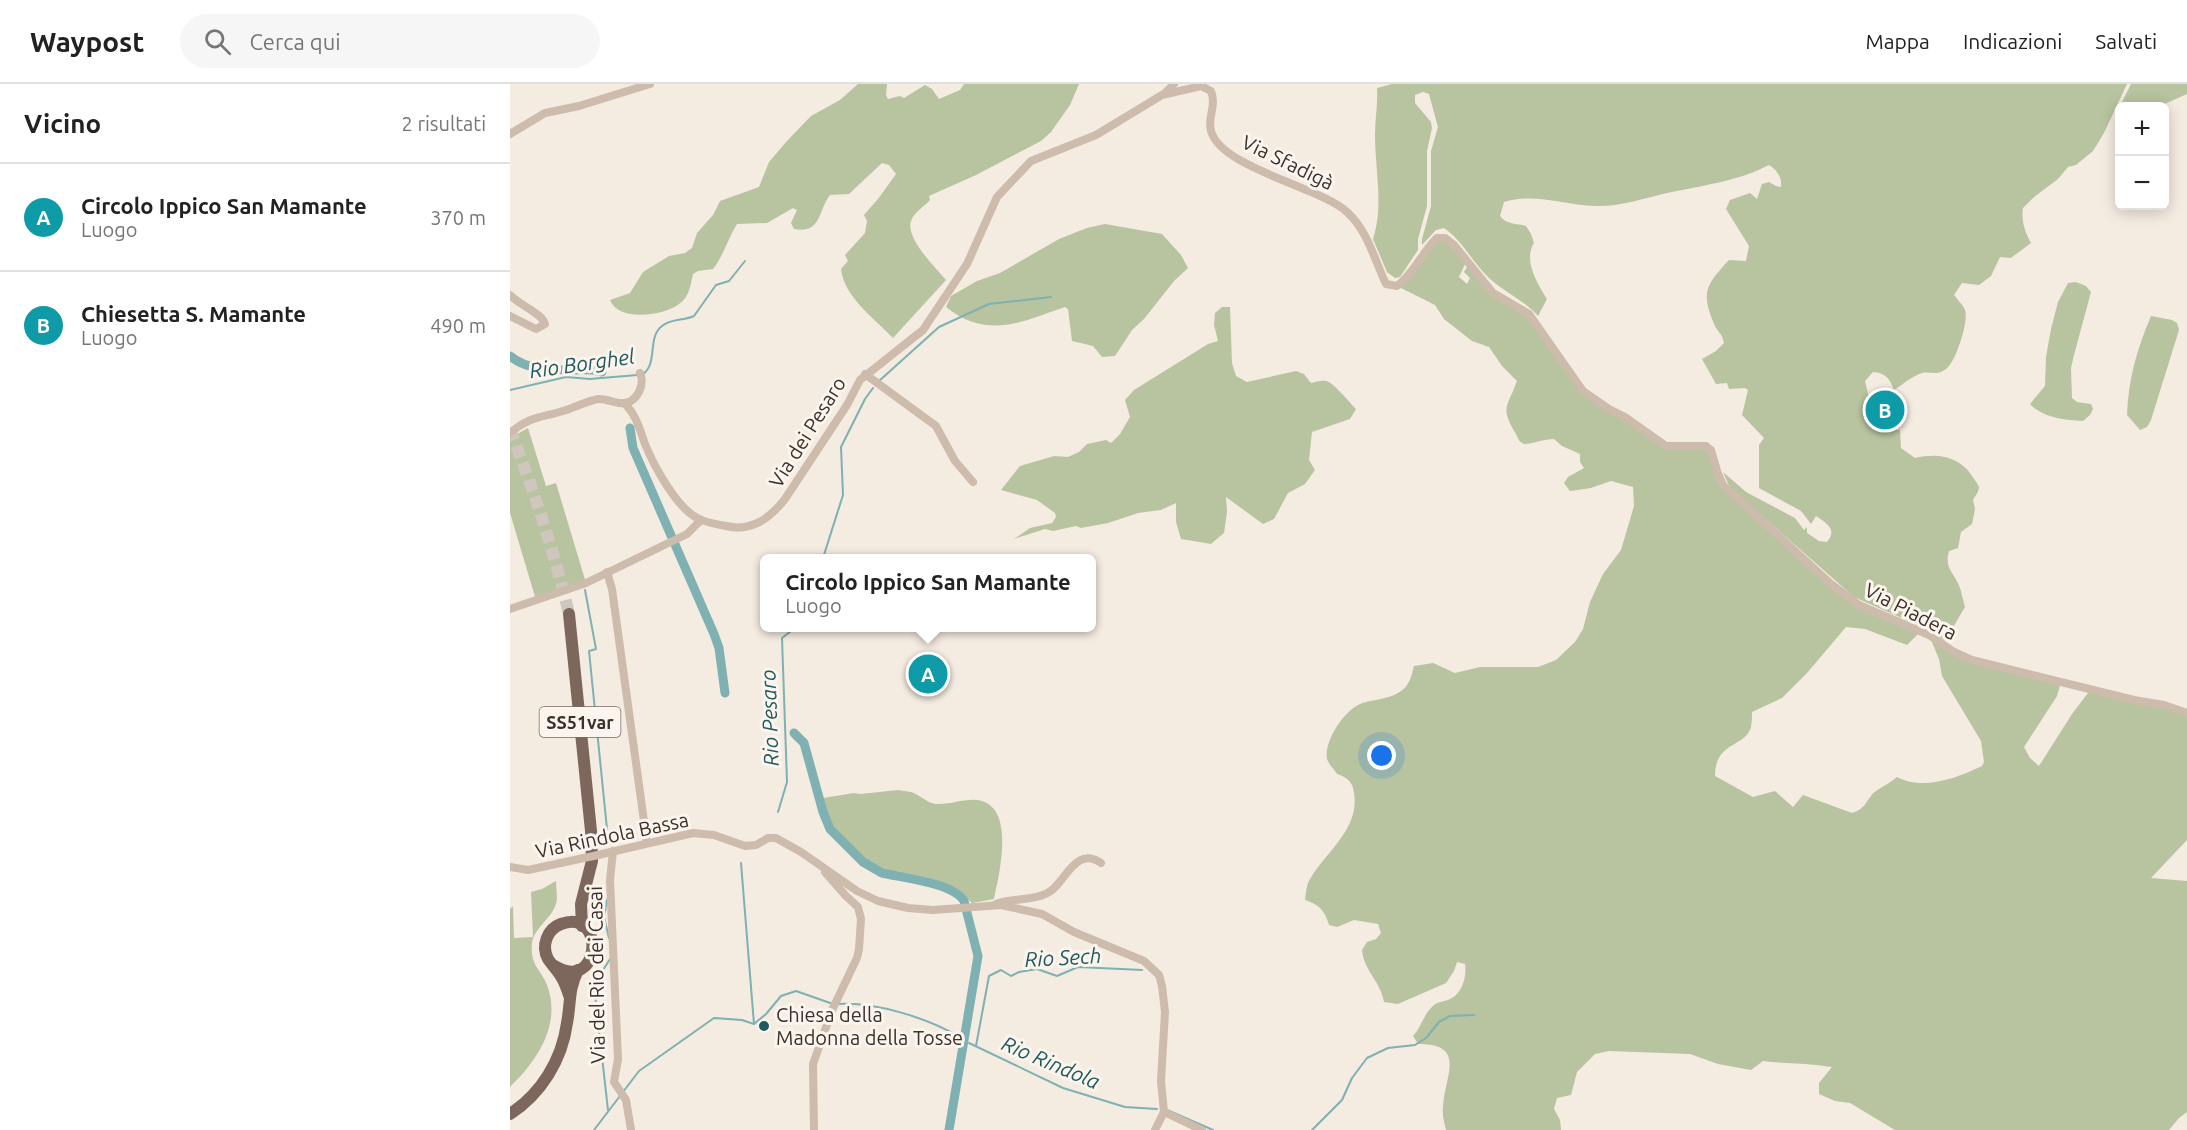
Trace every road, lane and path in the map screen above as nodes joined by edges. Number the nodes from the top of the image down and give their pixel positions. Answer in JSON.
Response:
{"nodes":[{"id":1,"x":650,"y":84,"type":"edge"},
{"id":2,"x":1174,"y":84,"type":"edge"},
{"id":3,"x":1203,"y":85,"type":"edge"},
{"id":4,"x":1162,"y":94,"type":"junction"},
{"id":5,"x":510,"y":134,"type":"edge"},
{"id":6,"x":510,"y":294,"type":"edge"},
{"id":7,"x":510,"y":316,"type":"edge"},
{"id":8,"x":641,"y":374,"type":"dead end"},
{"id":9,"x":865,"y":374,"type":"junction"},
{"id":10,"x":624,"y":403,"type":"junction"},
{"id":11,"x":510,"y":433,"type":"edge"},
{"id":12,"x":1681,"y":445,"type":"joint"},
{"id":13,"x":973,"y":482,"type":"dead end"},
{"id":14,"x":701,"y":520,"type":"junction"},
{"id":15,"x":607,"y":572,"type":"junction"},
{"id":16,"x":510,"y":609,"type":"edge"},
{"id":17,"x":568,"y":614,"type":"tunnel mouth"},
{"id":18,"x":2187,"y":713,"type":"edge"},
{"id":19,"x":646,"y":843,"type":"junction"},
{"id":20,"x":613,"y":851,"type":"junction"},
{"id":21,"x":1101,"y":863,"type":"dead end"},
{"id":22,"x":819,"y":864,"type":"junction"},
{"id":23,"x":510,"y":867,"type":"edge"},
{"id":24,"x":581,"y":904,"type":"junction"},
{"id":25,"x":995,"y":905,"type":"junction"},
{"id":26,"x":568,"y":922,"type":"junction"},
{"id":27,"x":582,"y":926,"type":"junction"},
{"id":28,"x":553,"y":965,"type":"junction"},
{"id":29,"x":578,"y":970,"type":"junction"},
{"id":30,"x":569,"y":995,"type":"junction"},
{"id":31,"x":1164,"y":1112,"type":"junction"},
{"id":32,"x":510,"y":1114,"type":"edge"},
{"id":33,"x":630,"y":1130,"type":"edge"},
{"id":34,"x":814,"y":1130,"type":"edge"},
{"id":35,"x":1155,"y":1130,"type":"edge"},
{"id":36,"x":1202,"y":1130,"type":"edge"}],
"edges":[{"from":1,"to":5,"type":"street"},
{"from":2,"to":4,"type":"street"},
{"from":3,"to":4,"type":"street","name":"Via Sfadigà"},
{"from":3,"to":12,"type":"street","name":"Via Sfadigà"},
{"from":4,"to":9,"type":"street","name":"Via Sfadigà"},
{"from":6,"to":7,"type":"street"},
{"from":8,"to":10,"type":"street"},
{"from":9,"to":13,"type":"street","name":"Via dei Pesaro"},
{"from":9,"to":14,"type":"street","name":"Via dei Pesaro"},
{"from":10,"to":11,"type":"street"},
{"from":10,"to":14,"type":"street"},
{"from":12,"to":18,"type":"street","name":"Via Piadera"},
{"from":14,"to":15,"type":"street"},
{"from":15,"to":16,"type":"street"},
{"from":15,"to":19,"type":"street"},
{"from":17,"to":24,"type":"main road","number":"SS51var"},
{"from":19,"to":20,"type":"street","name":"Via Rindola Bassa"},
{"from":19,"to":22,"type":"street","name":"Via Rindola Bassa"},
{"from":20,"to":23,"type":"street","name":"Via Rindola Bassa","bridge":true},
{"from":20,"to":33,"type":"street","name":"Via del Rio dei Casai"},
{"from":21,"to":25,"type":"street"},
{"from":22,"to":25,"type":"street"},
{"from":22,"to":34,"type":"street"},
{"from":24,"to":26,"type":"main road","number":"SS51var"},
{"from":24,"to":27,"type":"main road","number":"SS51var"},
{"from":25,"to":31,"type":"street"},
{"from":26,"to":27,"type":"main road"},
{"from":26,"to":28,"type":"main road","number":"SS51var"},
{"from":27,"to":29,"type":"main road","number":"SS51var"},
{"from":28,"to":29,"type":"main road"},
{"from":28,"to":30,"type":"main road"},
{"from":29,"to":30,"type":"main road"},
{"from":30,"to":32,"type":"main road"},
{"from":31,"to":35,"type":"street"},
{"from":31,"to":36,"type":"street"}]}
